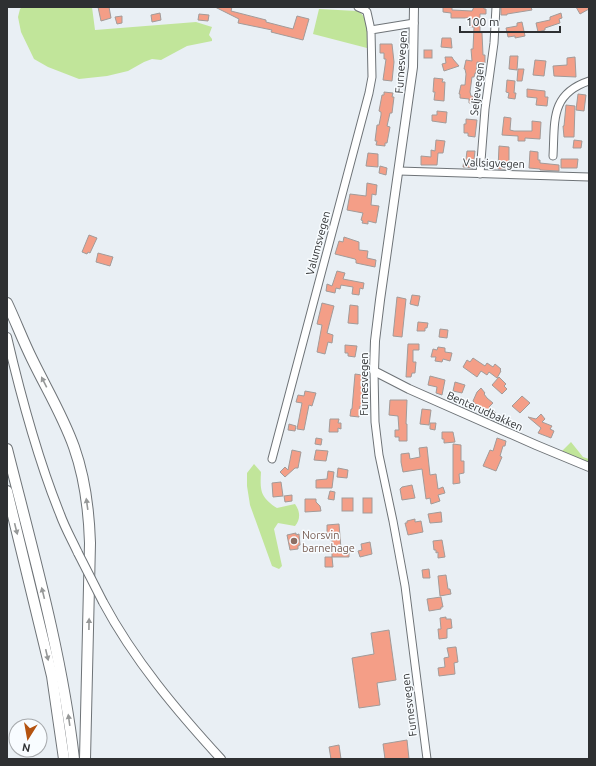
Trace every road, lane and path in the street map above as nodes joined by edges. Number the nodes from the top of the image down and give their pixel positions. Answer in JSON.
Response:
{"nodes":[{"id":1,"x":358,"y":7,"type":"edge"},
{"id":2,"x":414,"y":7,"type":"edge"},
{"id":3,"x":496,"y":7,"type":"edge"},
{"id":4,"x":414,"y":23,"type":"junction"},
{"id":5,"x":371,"y":30,"type":"junction"},
{"id":6,"x":589,"y":81,"type":"edge"},
{"id":7,"x":553,"y":156,"type":"dead end"},
{"id":8,"x":398,"y":171,"type":"junction"},
{"id":9,"x":480,"y":174,"type":"junction"},
{"id":10,"x":589,"y":177,"type":"edge"},
{"id":11,"x":7,"y":303,"type":"edge"},
{"id":12,"x":7,"y":337,"type":"edge"},
{"id":13,"x":374,"y":371,"type":"junction"},
{"id":14,"x":7,"y":449,"type":"edge"},
{"id":15,"x":272,"y":460,"type":"dead end"},
{"id":16,"x":589,"y":467,"type":"edge"},
{"id":17,"x":7,"y":491,"type":"edge"},
{"id":18,"x":64,"y":759,"type":"edge"},
{"id":19,"x":74,"y":759,"type":"edge"},
{"id":20,"x":85,"y":759,"type":"edge"},
{"id":21,"x":221,"y":759,"type":"edge"},
{"id":22,"x":427,"y":759,"type":"edge"}],
"edges":[{"from":1,"to":5,"type":"street","name":"Valumsvegen"},
{"from":2,"to":4,"type":"main road","name":"Furnesvegen"},
{"from":3,"to":9,"type":"street","name":"Seljevegen"},
{"from":4,"to":5,"type":"street"},
{"from":4,"to":8,"type":"main road","name":"Furnesvegen"},
{"from":5,"to":15,"type":"street","name":"Valumsvegen"},
{"from":6,"to":7,"type":"street"},
{"from":8,"to":9,"type":"street","name":"Vallsigvegen"},
{"from":8,"to":13,"type":"main road","name":"Furnesvegen"},
{"from":9,"to":10,"type":"street","name":"Vallsigvegen"},
{"from":20,"to":11,"type":"highway","one_way":true},
{"from":12,"to":21,"type":"main road","bridge":true},
{"from":13,"to":16,"type":"main road","name":"Benterudbakken"},
{"from":13,"to":22,"type":"street","name":"Furnesvegen"},
{"from":19,"to":14,"type":"highway","one_way":true},
{"from":17,"to":18,"type":"highway","one_way":true}]}
